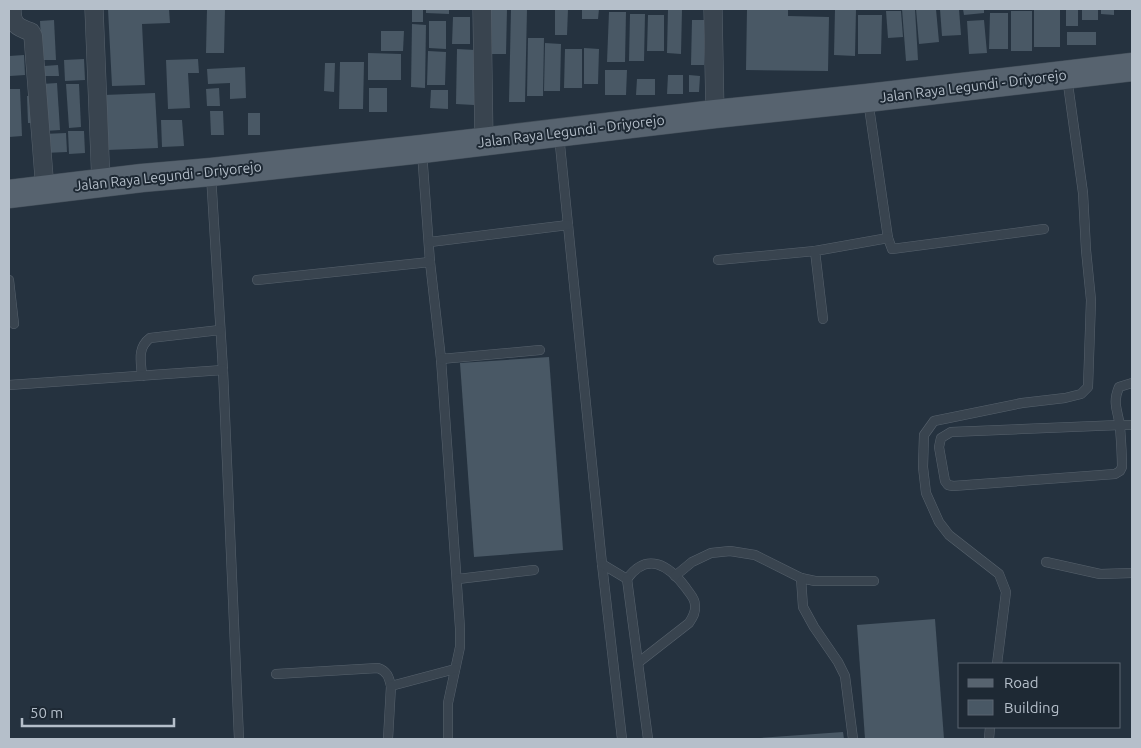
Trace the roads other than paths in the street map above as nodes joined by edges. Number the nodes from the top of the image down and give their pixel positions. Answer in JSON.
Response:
{"nodes":[{"id":1,"x":12,"y":9,"type":"edge"},
{"id":2,"x":94,"y":9,"type":"edge"},
{"id":3,"x":482,"y":9,"type":"edge"},
{"id":4,"x":713,"y":9,"type":"edge"},
{"id":5,"x":1132,"y":67,"type":"edge"},
{"id":6,"x":1067,"y":76,"type":"junction"},
{"id":7,"x":867,"y":98,"type":"junction"},
{"id":8,"x":715,"y":114,"type":"junction"},
{"id":9,"x":558,"y":134,"type":"junction"},
{"id":10,"x":484,"y":142,"type":"junction"},
{"id":11,"x":422,"y":149,"type":"junction"},
{"id":12,"x":211,"y":172,"type":"junction"},
{"id":13,"x":101,"y":184,"type":"junction"},
{"id":14,"x":45,"y":190,"type":"junction"},
{"id":15,"x":9,"y":194,"type":"edge"},
{"id":16,"x":568,"y":225,"type":"junction"},
{"id":17,"x":1044,"y":229,"type":"dead end"},
{"id":18,"x":888,"y":238,"type":"junction"},
{"id":19,"x":430,"y":242,"type":"junction"},
{"id":20,"x":815,"y":251,"type":"junction"},
{"id":21,"x":718,"y":260,"type":"dead end"},
{"id":22,"x":430,"y":262,"type":"junction"},
{"id":23,"x":9,"y":280,"type":"edge"},
{"id":24,"x":257,"y":280,"type":"dead end"},
{"id":25,"x":823,"y":318,"type":"dead end"},
{"id":26,"x":14,"y":324,"type":"dead end"},
{"id":27,"x":220,"y":330,"type":"junction"},
{"id":28,"x":540,"y":350,"type":"dead end"},
{"id":29,"x":441,"y":359,"type":"junction"},
{"id":30,"x":223,"y":370,"type":"junction"},
{"id":31,"x":142,"y":376,"type":"junction"},
{"id":32,"x":1132,"y":383,"type":"edge"},
{"id":33,"x":9,"y":385,"type":"edge"},
{"id":34,"x":1120,"y":425,"type":"junction"},
{"id":35,"x":1132,"y":425,"type":"edge"},
{"id":36,"x":1046,"y":562,"type":"dead end"},
{"id":37,"x":602,"y":564,"type":"junction"},
{"id":38,"x":534,"y":570,"type":"dead end"},
{"id":39,"x":1132,"y":573,"type":"edge"},
{"id":40,"x":675,"y":576,"type":"junction"},
{"id":41,"x":801,"y":578,"type":"junction"},
{"id":42,"x":458,"y":579,"type":"junction"},
{"id":43,"x":627,"y":579,"type":"junction"},
{"id":44,"x":874,"y":581,"type":"dead end"},
{"id":45,"x":639,"y":662,"type":"junction"},
{"id":46,"x":997,"y":663,"type":"edge"},
{"id":47,"x":455,"y":669,"type":"junction"},
{"id":48,"x":276,"y":674,"type":"dead end"},
{"id":49,"x":391,"y":686,"type":"junction"},
{"id":50,"x":239,"y":739,"type":"edge"},
{"id":51,"x":388,"y":739,"type":"edge"},
{"id":52,"x":448,"y":739,"type":"edge"},
{"id":53,"x":622,"y":739,"type":"edge"},
{"id":54,"x":648,"y":739,"type":"edge"},
{"id":55,"x":853,"y":739,"type":"edge"}],
"edges":[{"from":1,"to":14,"type":"street"},
{"from":2,"to":13,"type":"street"},
{"from":3,"to":10,"type":"street"},
{"from":4,"to":8,"type":"street"},
{"from":5,"to":6,"type":"main road","name":"Jalan Raya Legundi - Driyorejo"},
{"from":6,"to":7,"type":"main road","name":"Jalan Raya Legundi - Driyorejo"},
{"from":6,"to":46,"type":"lane"},
{"from":7,"to":8,"type":"main road","name":"Jalan Raya Legundi - Driyorejo"},
{"from":7,"to":18,"type":"lane"},
{"from":8,"to":9,"type":"main road","name":"Jalan Raya Legundi - Driyorejo"},
{"from":9,"to":10,"type":"main road","name":"Jalan Raya Legundi - Driyorejo"},
{"from":9,"to":16,"type":"lane"},
{"from":10,"to":11,"type":"main road","name":"Jalan Raya Legundi - Driyorejo"},
{"from":11,"to":12,"type":"main road","name":"Jalan Raya Legundi - Driyorejo"},
{"from":11,"to":19,"type":"lane"},
{"from":12,"to":13,"type":"main road","name":"Jalan Raya Legundi - Driyorejo"},
{"from":12,"to":27,"type":"lane"},
{"from":13,"to":14,"type":"main road","name":"Jalan Raya Legundi - Driyorejo"},
{"from":14,"to":15,"type":"main road","name":"Jalan Raya Legundi - Driyorejo"},
{"from":16,"to":19,"type":"lane"},
{"from":16,"to":37,"type":"lane"},
{"from":17,"to":18,"type":"lane"},
{"from":18,"to":20,"type":"lane"},
{"from":19,"to":22,"type":"lane"},
{"from":20,"to":21,"type":"lane"},
{"from":20,"to":25,"type":"lane"},
{"from":22,"to":24,"type":"lane"},
{"from":22,"to":29,"type":"lane"},
{"from":23,"to":26,"type":"lane"},
{"from":27,"to":30,"type":"lane"},
{"from":27,"to":31,"type":"lane"},
{"from":28,"to":29,"type":"lane"},
{"from":29,"to":42,"type":"lane"},
{"from":30,"to":31,"type":"lane"},
{"from":30,"to":50,"type":"lane"},
{"from":31,"to":33,"type":"lane"},
{"from":32,"to":34,"type":"lane"},
{"from":34,"to":34,"type":"lane"},
{"from":34,"to":35,"type":"lane"},
{"from":36,"to":39,"type":"lane"},
{"from":37,"to":43,"type":"lane"},
{"from":37,"to":53,"type":"lane"},
{"from":38,"to":42,"type":"lane"},
{"from":40,"to":41,"type":"lane"},
{"from":40,"to":43,"type":"lane"},
{"from":40,"to":45,"type":"lane"},
{"from":41,"to":44,"type":"lane"},
{"from":41,"to":55,"type":"lane"},
{"from":42,"to":47,"type":"lane"},
{"from":43,"to":45,"type":"lane"},
{"from":45,"to":54,"type":"lane"},
{"from":47,"to":49,"type":"lane"},
{"from":47,"to":52,"type":"lane"},
{"from":48,"to":49,"type":"lane"},
{"from":49,"to":51,"type":"lane"}]}
